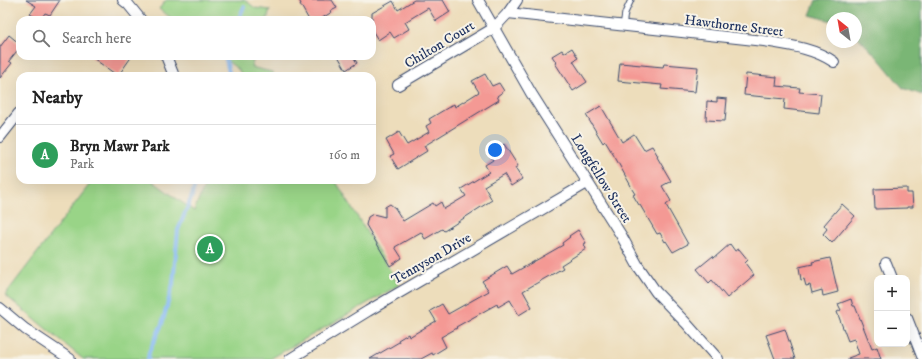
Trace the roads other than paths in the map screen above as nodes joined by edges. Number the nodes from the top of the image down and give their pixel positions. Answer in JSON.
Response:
{"nodes":[{"id":1,"x":123,"y":0,"type":"edge"},
{"id":2,"x":478,"y":0,"type":"edge"},
{"id":3,"x":517,"y":0,"type":"edge"},
{"id":4,"x":631,"y":0,"type":"edge"},
{"id":5,"x":508,"y":14,"type":"junction"},
{"id":6,"x":138,"y":16,"type":"edge"},
{"id":7,"x":622,"y":26,"type":"junction"},
{"id":8,"x":494,"y":28,"type":"junction"},
{"id":9,"x":168,"y":60,"type":"edge"},
{"id":10,"x":834,"y":62,"type":"dead end"},
{"id":11,"x":172,"y":72,"type":"edge"},
{"id":12,"x":398,"y":85,"type":"dead end"},
{"id":13,"x":16,"y":117,"type":"edge"},
{"id":14,"x":0,"y":137,"type":"edge"},
{"id":15,"x":587,"y":183,"type":"junction"},
{"id":16,"x":886,"y":263,"type":"dead end"},
{"id":17,"x":891,"y":275,"type":"edge"},
{"id":18,"x":0,"y":308,"type":"edge"},
{"id":19,"x":910,"y":326,"type":"edge"},
{"id":20,"x":922,"y":356,"type":"edge"},
{"id":21,"x":70,"y":359,"type":"edge"},
{"id":22,"x":290,"y":359,"type":"edge"},
{"id":23,"x":718,"y":359,"type":"edge"}],
"edges":[{"from":1,"to":6,"type":"street"},
{"from":2,"to":8,"type":"street","name":"Longfellow Street"},
{"from":3,"to":5,"type":"street","name":"Chilton Court"},
{"from":4,"to":7,"type":"lane"},
{"from":5,"to":7,"type":"street","name":"Hawthorne Street"},
{"from":5,"to":8,"type":"street","name":"Chilton Court"},
{"from":7,"to":10,"type":"street","name":"Hawthorne Street"},
{"from":8,"to":12,"type":"street","name":"Chilton Court"},
{"from":8,"to":15,"type":"street","name":"Longfellow Street"},
{"from":9,"to":11,"type":"street"},
{"from":13,"to":14,"type":"street"},
{"from":15,"to":22,"type":"street","name":"Tennyson Drive"},
{"from":15,"to":23,"type":"street","name":"Longfellow Street"},
{"from":16,"to":17,"type":"street"},
{"from":18,"to":21,"type":"street"},
{"from":19,"to":20,"type":"street"}]}
